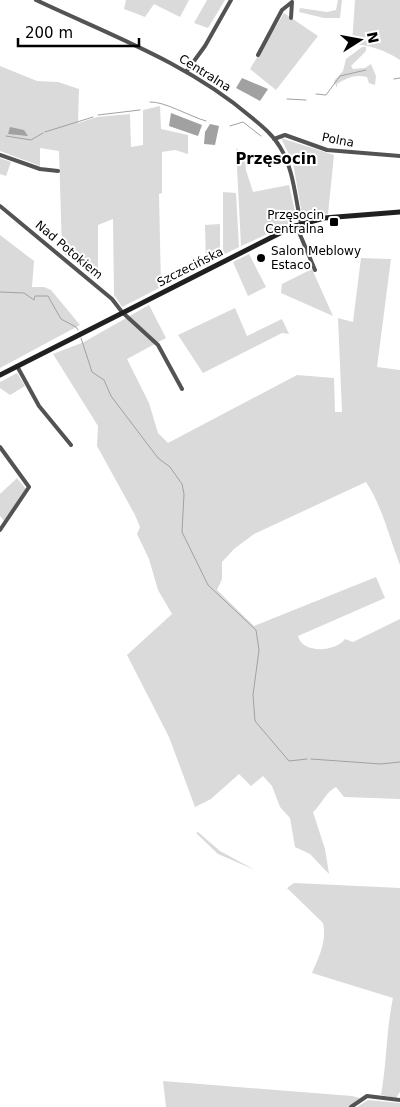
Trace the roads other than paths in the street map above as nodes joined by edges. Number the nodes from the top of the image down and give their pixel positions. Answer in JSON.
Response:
{"nodes":[{"id":1,"x":36,"y":0,"type":"edge"},
{"id":2,"x":231,"y":0,"type":"edge"},
{"id":3,"x":292,"y":1,"type":"edge"},
{"id":4,"x":291,"y":18,"type":"dead end"},
{"id":5,"x":258,"y":55,"type":"dead end"},
{"id":6,"x":186,"y":72,"type":"junction"},
{"id":7,"x":274,"y":139,"type":"junction"},
{"id":8,"x":0,"y":155,"type":"edge"},
{"id":9,"x":400,"y":156,"type":"edge"},
{"id":10,"x":58,"y":172,"type":"dead end"},
{"id":11,"x":0,"y":206,"type":"edge"},
{"id":12,"x":400,"y":212,"type":"edge"},
{"id":13,"x":299,"y":224,"type":"junction"},
{"id":14,"x":315,"y":270,"type":"dead end"},
{"id":15,"x":122,"y":312,"type":"junction"},
{"id":16,"x":17,"y":366,"type":"junction"},
{"id":17,"x":0,"y":375,"type":"edge"},
{"id":18,"x":182,"y":389,"type":"dead end"},
{"id":19,"x":71,"y":445,"type":"dead end"},
{"id":20,"x":0,"y":447,"type":"edge"},
{"id":21,"x":0,"y":530,"type":"edge"},
{"id":22,"x":400,"y":1100,"type":"edge"},
{"id":23,"x":351,"y":1107,"type":"edge"}],
"edges":[{"from":1,"to":6,"type":"street","name":"Centralna"},
{"from":2,"to":6,"type":"street"},
{"from":3,"to":4,"type":"street"},
{"from":3,"to":5,"type":"street"},
{"from":6,"to":7,"type":"street","name":"Centralna"},
{"from":7,"to":9,"type":"street","name":"Polna"},
{"from":7,"to":13,"type":"street","name":"Centralna"},
{"from":8,"to":10,"type":"street"},
{"from":11,"to":15,"type":"street","name":"Nad Potokiem"},
{"from":12,"to":13,"type":"street","name":"Szczecińska"},
{"from":13,"to":14,"type":"street","name":"Centralna"},
{"from":13,"to":15,"type":"street","name":"Szczecińska"},
{"from":15,"to":16,"type":"street","name":"Szczecińska"},
{"from":15,"to":18,"type":"street","name":"Nad Potokiem"},
{"from":16,"to":17,"type":"street","name":"Szczecińska"},
{"from":16,"to":19,"type":"street"},
{"from":20,"to":21,"type":"street"},
{"from":22,"to":23,"type":"street"}]}
